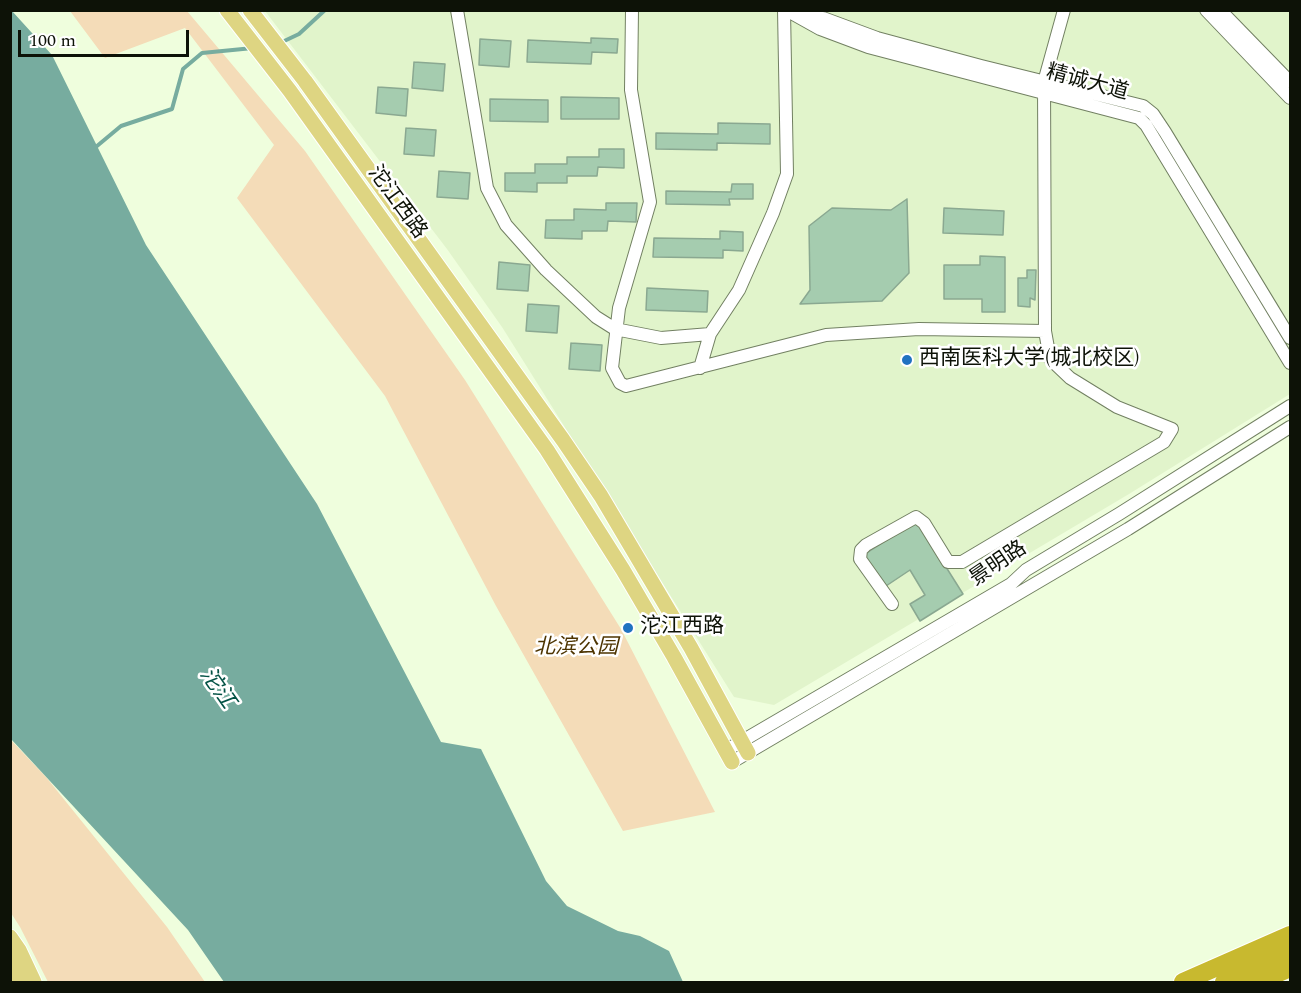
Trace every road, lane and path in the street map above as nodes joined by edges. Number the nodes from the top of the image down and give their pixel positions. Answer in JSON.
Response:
{"nodes":[{"id":1,"x":227,"y":10,"type":"edge"},
{"id":2,"x":250,"y":10,"type":"edge"},
{"id":3,"x":457,"y":10,"type":"edge"},
{"id":4,"x":632,"y":10,"type":"edge"},
{"id":5,"x":787,"y":10,"type":"edge"},
{"id":6,"x":1064,"y":10,"type":"edge"},
{"id":7,"x":1206,"y":10,"type":"edge"},
{"id":8,"x":1220,"y":10,"type":"edge"},
{"id":9,"x":1290,"y":82,"type":"edge"},
{"id":10,"x":1044,"y":87,"type":"junction"},
{"id":11,"x":1290,"y":98,"type":"edge"},
{"id":12,"x":615,"y":329,"type":"junction"},
{"id":13,"x":1045,"y":331,"type":"junction"},
{"id":14,"x":710,"y":334,"type":"junction"},
{"id":15,"x":1290,"y":338,"type":"edge"},
{"id":16,"x":1290,"y":363,"type":"edge"},
{"id":17,"x":700,"y":368,"type":"junction"},
{"id":18,"x":1290,"y":406,"type":"edge"},
{"id":19,"x":1290,"y":427,"type":"edge"},
{"id":20,"x":892,"y":604,"type":"dead end"},
{"id":21,"x":745,"y":747,"type":"junction"},
{"id":22,"x":728,"y":757,"type":"joint"},
{"id":23,"x":1290,"y":935,"type":"edge"},
{"id":24,"x":10,"y":937,"type":"edge"},
{"id":25,"x":1290,"y":953,"type":"edge"},
{"id":26,"x":10,"y":959,"type":"edge"},
{"id":27,"x":1290,"y":968,"type":"edge"},
{"id":28,"x":19,"y":982,"type":"edge"},
{"id":29,"x":34,"y":982,"type":"edge"},
{"id":30,"x":1183,"y":982,"type":"edge"},
{"id":31,"x":1224,"y":982,"type":"edge"},
{"id":32,"x":1258,"y":982,"type":"edge"}],
"edges":[{"from":1,"to":22,"type":"main road","name":"沱江西路"},
{"from":2,"to":21,"type":"main road","name":"沱江西路"},
{"from":3,"to":12,"type":"street"},
{"from":4,"to":12,"type":"street"},
{"from":5,"to":10,"type":"street","name":"精诚大道"},
{"from":5,"to":14,"type":"street"},
{"from":6,"to":10,"type":"street"},
{"from":7,"to":11,"type":"street"},
{"from":8,"to":9,"type":"street"},
{"from":10,"to":13,"type":"street"},
{"from":10,"to":15,"type":"street","name":"精诚大道"},
{"from":10,"to":16,"type":"street","name":"精诚大道"},
{"from":12,"to":14,"type":"street"},
{"from":12,"to":17,"type":"street"},
{"from":13,"to":17,"type":"street"},
{"from":13,"to":20,"type":"street"},
{"from":14,"to":17,"type":"street"},
{"from":18,"to":21,"type":"street","name":"景明路"},
{"from":19,"to":21,"type":"street","name":"景明路"},
{"from":21,"to":22,"type":"street","name":"景明路"},
{"from":23,"to":30,"type":"highway"},
{"from":24,"to":29,"type":"main road"},
{"from":25,"to":31,"type":"highway"},
{"from":26,"to":28,"type":"main road"},
{"from":27,"to":32,"type":"highway"}]}
